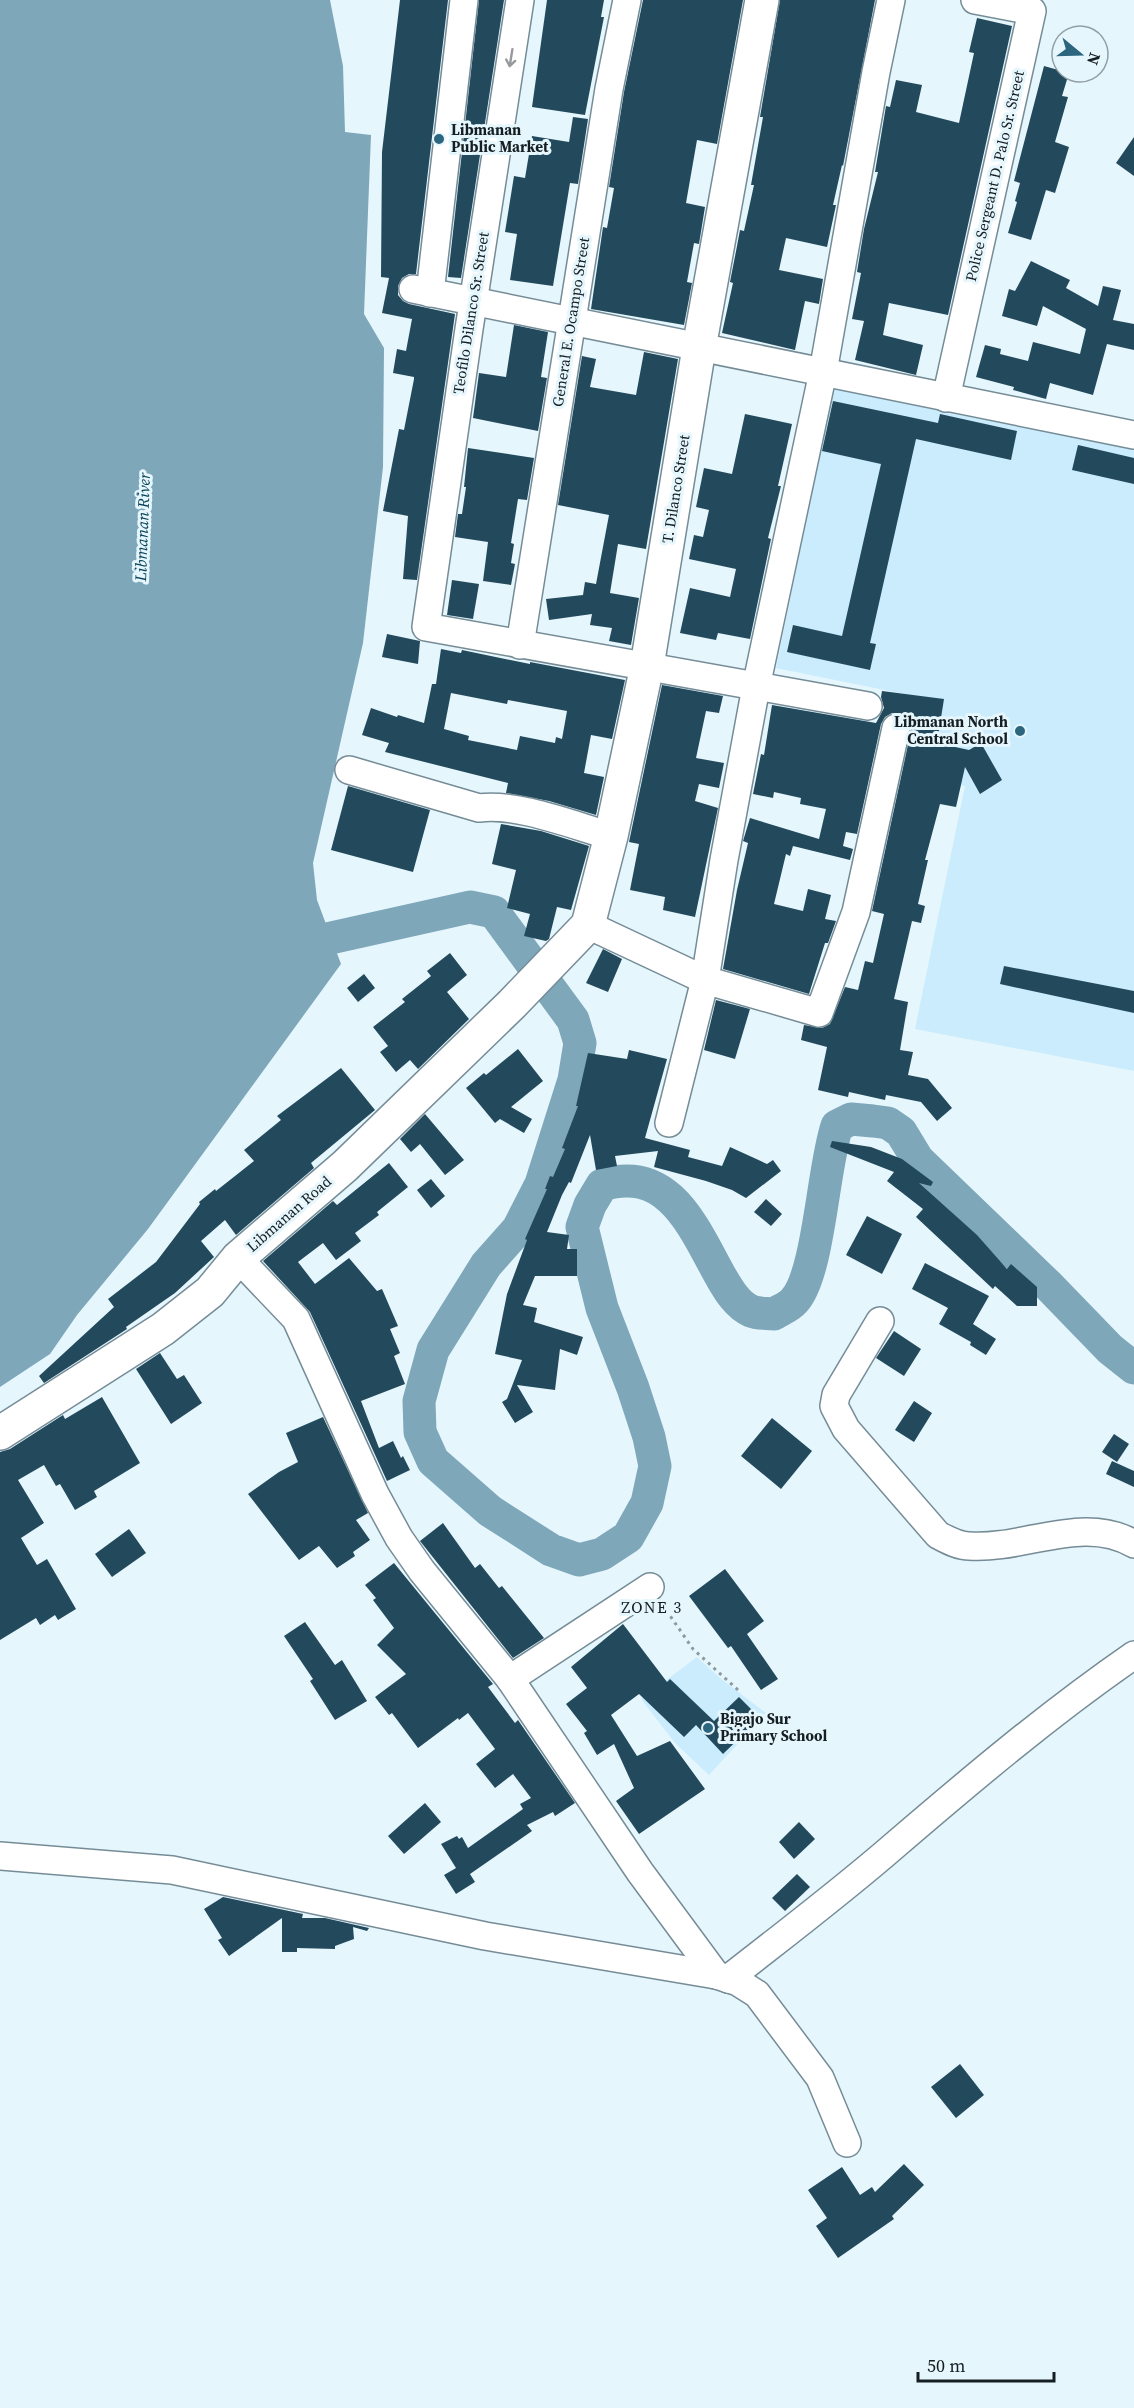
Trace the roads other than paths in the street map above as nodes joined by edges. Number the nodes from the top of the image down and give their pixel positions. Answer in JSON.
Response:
{"nodes":[{"id":1,"x":464,"y":0,"type":"edge"},
{"id":2,"x":520,"y":0,"type":"edge"},
{"id":3,"x":627,"y":0,"type":"edge"},
{"id":4,"x":762,"y":0,"type":"edge"},
{"id":5,"x":891,"y":0,"type":"edge"},
{"id":6,"x":975,"y":0,"type":"edge"},
{"id":7,"x":473,"y":301,"type":"junction"},
{"id":8,"x":571,"y":321,"type":"junction"},
{"id":9,"x":699,"y":348,"type":"junction"},
{"id":10,"x":823,"y":372,"type":"junction"},
{"id":11,"x":946,"y":398,"type":"junction"},
{"id":12,"x":1134,"y":435,"type":"edge"},
{"id":13,"x":520,"y":645,"type":"junction"},
{"id":14,"x":647,"y":666,"type":"junction"},
{"id":15,"x":756,"y":687,"type":"junction"},
{"id":16,"x":868,"y":706,"type":"dead end"},
{"id":17,"x":896,"y":728,"type":"dead end"},
{"id":18,"x":349,"y":770,"type":"dead end"},
{"id":19,"x":611,"y":836,"type":"junction"},
{"id":20,"x":588,"y":925,"type":"junction"},
{"id":21,"x":552,"y":962,"type":"joint"},
{"id":22,"x":705,"y":980,"type":"junction"},
{"id":23,"x":669,"y":1123,"type":"dead end"},
{"id":24,"x":238,"y":1258,"type":"junction"},
{"id":25,"x":880,"y":1321,"type":"dead end"},
{"id":26,"x":0,"y":1433,"type":"edge"},
{"id":27,"x":1134,"y":1544,"type":"edge"},
{"id":28,"x":650,"y":1587,"type":"road end"},
{"id":29,"x":1134,"y":1655,"type":"edge"},
{"id":30,"x":510,"y":1679,"type":"junction"},
{"id":31,"x":0,"y":1856,"type":"edge"},
{"id":32,"x":722,"y":1977,"type":"junction"},
{"id":33,"x":847,"y":2143,"type":"dead end"}],
"edges":[{"from":1,"to":7,"type":"street"},
{"from":2,"to":7,"type":"street","name":"Teofilo Dilanco Sr. Street","one_way":true},
{"from":3,"to":8,"type":"street","name":"General E. Ocampo Street"},
{"from":4,"to":9,"type":"main road","name":"T. Dilanco Street"},
{"from":5,"to":10,"type":"street"},
{"from":6,"to":11,"type":"street","name":"Police Sergeant D. Palo Sr. Street"},
{"from":7,"to":8,"type":"street"},
{"from":7,"to":13,"type":"street","name":"Teofilo Dilanco Sr. Street"},
{"from":8,"to":9,"type":"street"},
{"from":8,"to":13,"type":"street","name":"General E. Ocampo Street"},
{"from":9,"to":10,"type":"street"},
{"from":9,"to":14,"type":"main road","name":"T. Dilanco Street"},
{"from":10,"to":11,"type":"street"},
{"from":10,"to":15,"type":"street"},
{"from":11,"to":12,"type":"street"},
{"from":13,"to":14,"type":"street"},
{"from":14,"to":15,"type":"street"},
{"from":14,"to":19,"type":"main road","name":"T. Dilanco Street"},
{"from":15,"to":16,"type":"street"},
{"from":15,"to":22,"type":"street"},
{"from":17,"to":22,"type":"street"},
{"from":18,"to":19,"type":"street"},
{"from":19,"to":20,"type":"main road","name":"T. Dilanco Street"},
{"from":20,"to":21,"type":"main road","name":"T. Dilanco Street"},
{"from":20,"to":22,"type":"street"},
{"from":21,"to":24,"type":"main road","name":"Libmanan Road"},
{"from":22,"to":23,"type":"street"},
{"from":24,"to":26,"type":"main road","name":"Libmanan Road"},
{"from":24,"to":30,"type":"street"},
{"from":25,"to":27,"type":"street"},
{"from":28,"to":30,"type":"street"},
{"from":29,"to":32,"type":"street"},
{"from":30,"to":32,"type":"street"},
{"from":31,"to":32,"type":"street"},
{"from":32,"to":33,"type":"street"}]}
